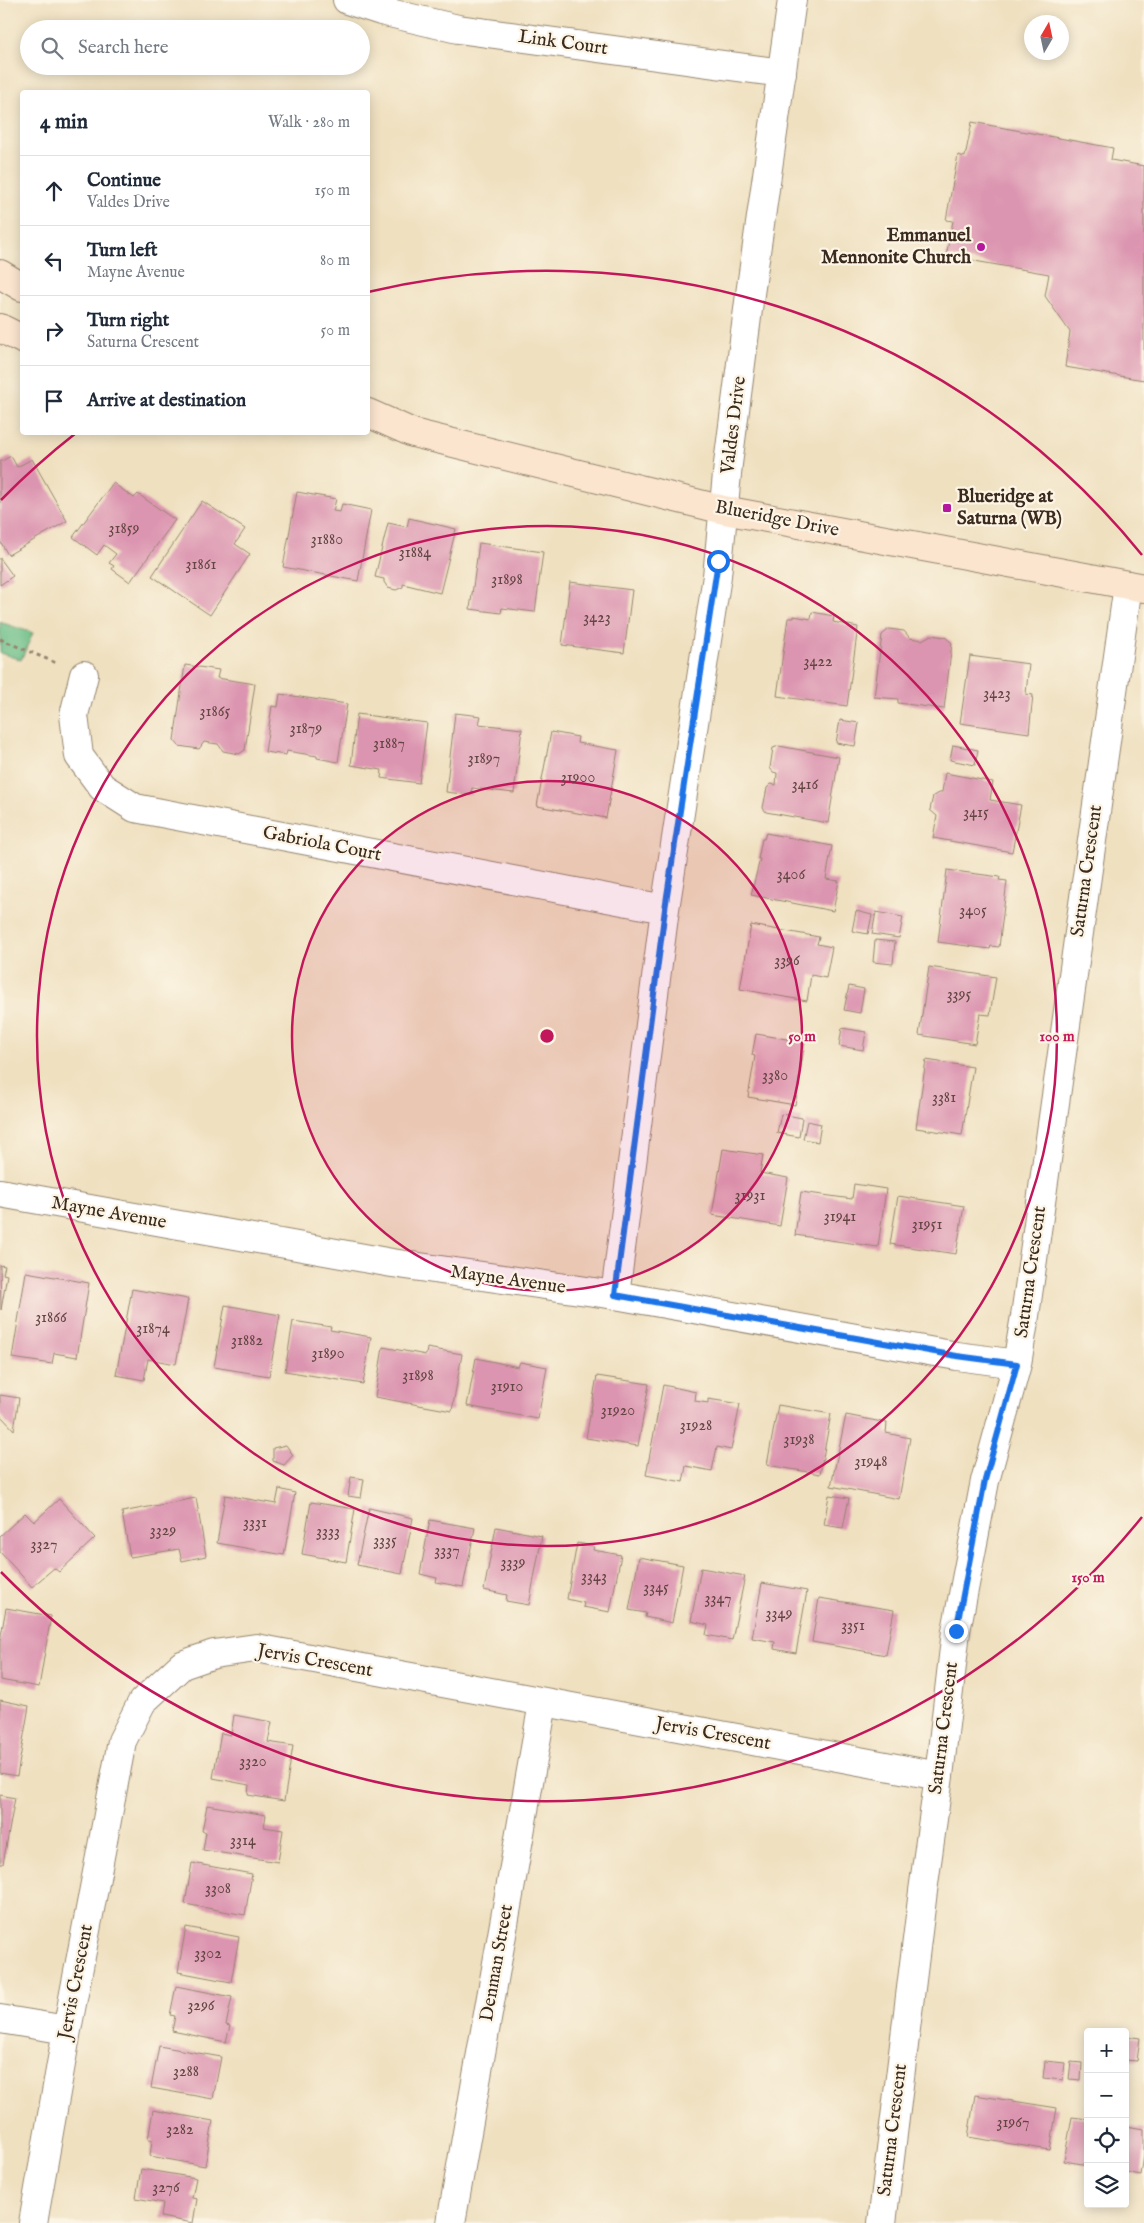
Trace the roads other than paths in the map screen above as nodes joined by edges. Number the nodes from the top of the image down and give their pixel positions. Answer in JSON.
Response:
{"nodes":[{"id":1,"x":347,"y":0,"type":"edge"},
{"id":2,"x":792,"y":0,"type":"edge"},
{"id":3,"x":382,"y":5,"type":"edge"},
{"id":4,"x":782,"y":73,"type":"junction"},
{"id":5,"x":0,"y":274,"type":"edge"},
{"id":6,"x":20,"y":286,"type":"edge"},
{"id":7,"x":0,"y":328,"type":"edge"},
{"id":8,"x":20,"y":338,"type":"edge"},
{"id":9,"x":370,"y":414,"type":"edge"},
{"id":10,"x":370,"y":431,"type":"edge"},
{"id":11,"x":413,"y":433,"type":"junction"},
{"id":12,"x":724,"y":510,"type":"junction"},
{"id":13,"x":1136,"y":587,"type":"edge"},
{"id":14,"x":84,"y":676,"type":"road end"},
{"id":15,"x":665,"y":909,"type":"junction"},
{"id":16,"x":0,"y":1193,"type":"edge"},
{"id":17,"x":615,"y":1295,"type":"junction"},
{"id":18,"x":1017,"y":1364,"type":"junction"},
{"id":19,"x":543,"y":1703,"type":"junction"},
{"id":20,"x":940,"y":1776,"type":"junction"},
{"id":21,"x":0,"y":2019,"type":"edge"},
{"id":22,"x":67,"y":2030,"type":"junction"},
{"id":23,"x":33,"y":2223,"type":"edge"},
{"id":24,"x":451,"y":2223,"type":"edge"},
{"id":25,"x":882,"y":2223,"type":"edge"}],
"edges":[{"from":1,"to":3,"type":"street","name":"Link Court"},
{"from":2,"to":4,"type":"street","name":"Valdes Drive"},
{"from":3,"to":4,"type":"street","name":"Link Court"},
{"from":4,"to":12,"type":"street","name":"Valdes Drive"},
{"from":5,"to":6,"type":"street"},
{"from":7,"to":8,"type":"street"},
{"from":9,"to":11,"type":"street","name":"Blueridge Drive"},
{"from":10,"to":11,"type":"street","name":"Blueridge Drive"},
{"from":11,"to":12,"type":"street","name":"Blueridge Drive"},
{"from":12,"to":13,"type":"street","name":"Blueridge Drive"},
{"from":12,"to":15,"type":"street","name":"Valdes Drive"},
{"from":13,"to":18,"type":"street","name":"Saturna Crescent"},
{"from":14,"to":15,"type":"street","name":"Gabriola Court"},
{"from":15,"to":17,"type":"street","name":"Valdes Drive"},
{"from":16,"to":17,"type":"street","name":"Mayne Avenue"},
{"from":17,"to":18,"type":"street","name":"Mayne Avenue"},
{"from":18,"to":20,"type":"street","name":"Saturna Crescent"},
{"from":19,"to":20,"type":"street","name":"Jervis Crescent"},
{"from":19,"to":22,"type":"street","name":"Jervis Crescent"},
{"from":19,"to":24,"type":"street","name":"Denman Street"},
{"from":20,"to":25,"type":"street","name":"Saturna Crescent"},
{"from":21,"to":22,"type":"street"},
{"from":22,"to":23,"type":"street","name":"Jervis Crescent"}]}
